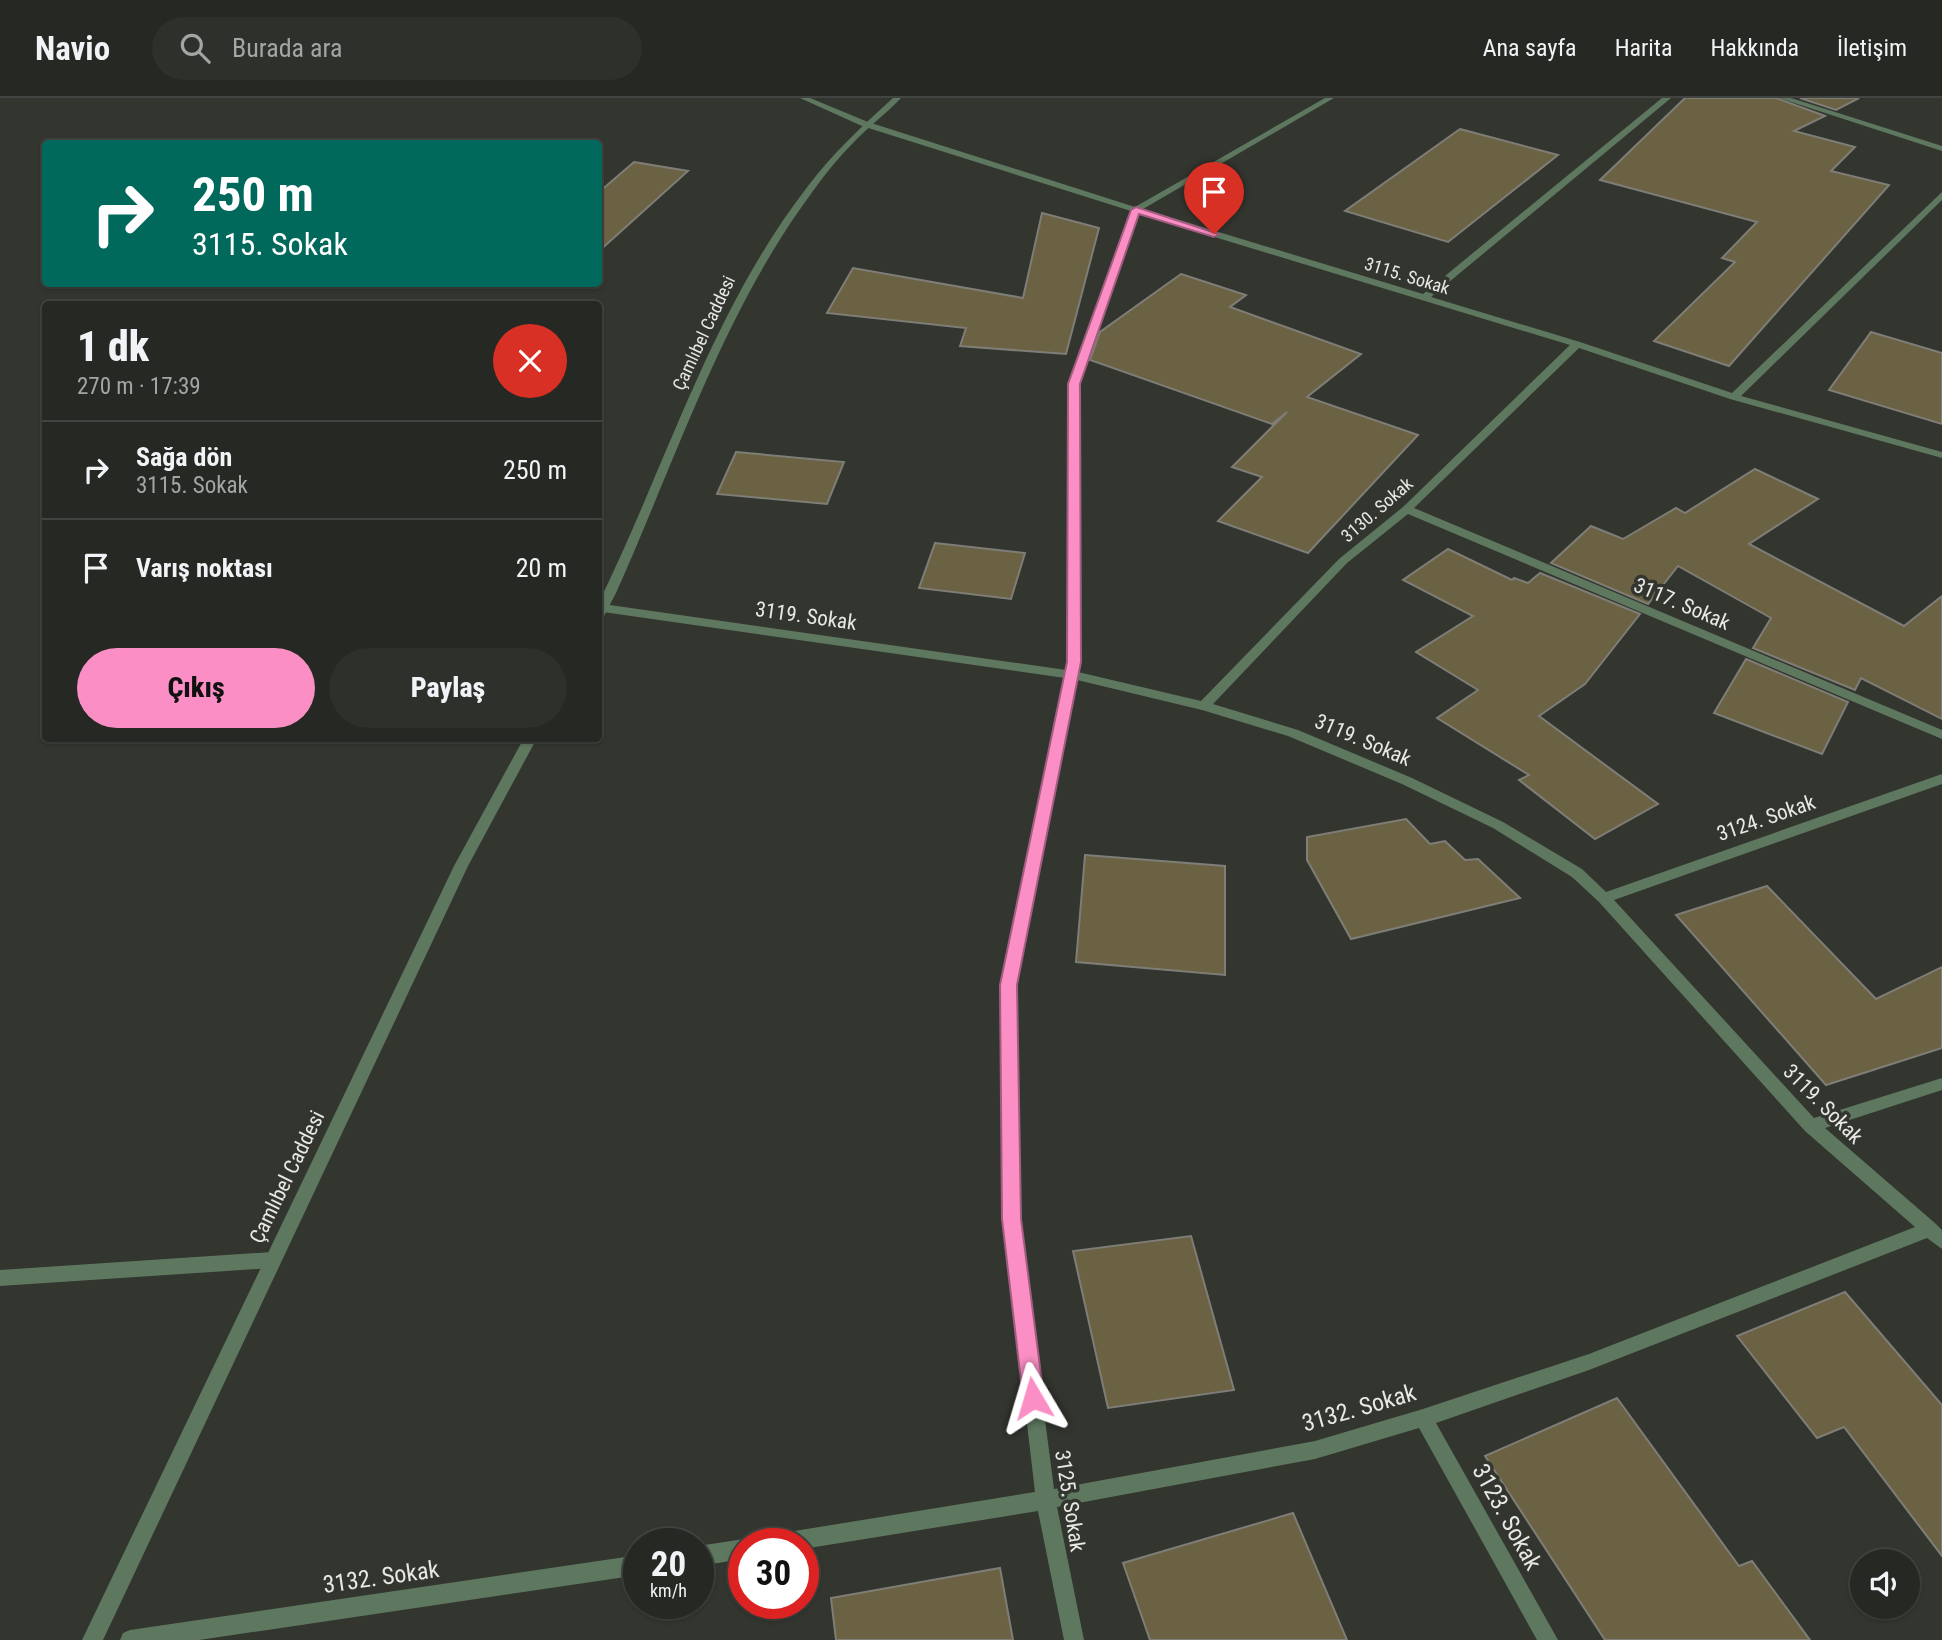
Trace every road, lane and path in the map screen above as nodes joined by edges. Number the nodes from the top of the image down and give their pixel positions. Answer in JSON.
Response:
{"nodes":[{"id":1,"x":804,"y":98,"type":"edge"},
{"id":2,"x":897,"y":98,"type":"edge"},
{"id":3,"x":1330,"y":98,"type":"edge"},
{"id":4,"x":1667,"y":98,"type":"edge"},
{"id":5,"x":1783,"y":98,"type":"edge"},
{"id":6,"x":865,"y":124,"type":"junction"},
{"id":7,"x":1942,"y":149,"type":"edge"},
{"id":8,"x":1942,"y":195,"type":"edge"},
{"id":9,"x":1136,"y":210,"type":"junction"},
{"id":10,"x":1424,"y":298,"type":"junction"},
{"id":11,"x":1577,"y":344,"type":"junction"},
{"id":12,"x":1734,"y":397,"type":"junction"},
{"id":13,"x":1942,"y":455,"type":"edge"},
{"id":14,"x":1407,"y":509,"type":"junction"},
{"id":15,"x":602,"y":610,"type":"edge"},
{"id":16,"x":602,"y":612,"type":"edge"},
{"id":17,"x":1072,"y":675,"type":"junction"},
{"id":18,"x":1204,"y":706,"type":"junction"},
{"id":19,"x":1942,"y":735,"type":"edge"},
{"id":20,"x":529,"y":742,"type":"edge"},
{"id":21,"x":1942,"y":779,"type":"edge"},
{"id":22,"x":1604,"y":898,"type":"junction"},
{"id":23,"x":1942,"y":1084,"type":"edge"},
{"id":24,"x":1811,"y":1126,"type":"junction"},
{"id":25,"x":1936,"y":1235,"type":"edge"},
{"id":26,"x":272,"y":1260,"type":"junction"},
{"id":27,"x":0,"y":1278,"type":"edge"},
{"id":28,"x":1423,"y":1419,"type":"junction"},
{"id":29,"x":1046,"y":1500,"type":"junction"},
{"id":30,"x":819,"y":1537,"type":"edge"},
{"id":31,"x":623,"y":1567,"type":"edge"},
{"id":32,"x":92,"y":1640,"type":"edge"},
{"id":33,"x":130,"y":1640,"type":"edge"},
{"id":34,"x":1074,"y":1640,"type":"edge"},
{"id":35,"x":1548,"y":1640,"type":"edge"}],
"edges":[{"from":1,"to":6,"type":"street","name":"3115. Sokak"},
{"from":2,"to":6,"type":"street","name":"Çamlıbel Caddesi"},
{"from":3,"to":9,"type":"street"},
{"from":4,"to":10,"type":"street"},
{"from":5,"to":7,"type":"street"},
{"from":6,"to":9,"type":"street","name":"3115. Sokak"},
{"from":6,"to":15,"type":"street","name":"Çamlıbel Caddesi"},
{"from":8,"to":12,"type":"street"},
{"from":9,"to":10,"type":"street","name":"3115. Sokak"},
{"from":9,"to":17,"type":"street","name":"3125. Sokak"},
{"from":10,"to":11,"type":"street","name":"3115. Sokak"},
{"from":11,"to":12,"type":"street","name":"3115. Sokak"},
{"from":11,"to":14,"type":"street","name":"3130. Sokak"},
{"from":12,"to":13,"type":"street","name":"3115. Sokak"},
{"from":14,"to":18,"type":"street","name":"3130. Sokak"},
{"from":14,"to":19,"type":"street","name":"3117. Sokak"},
{"from":16,"to":17,"type":"street","name":"3119. Sokak"},
{"from":17,"to":18,"type":"street","name":"3119. Sokak"},
{"from":17,"to":29,"type":"street","name":"3125. Sokak"},
{"from":18,"to":22,"type":"street","name":"3119. Sokak"},
{"from":20,"to":26,"type":"street","name":"Çamlıbel Caddesi"},
{"from":21,"to":22,"type":"street","name":"3124. Sokak"},
{"from":22,"to":24,"type":"street","name":"3119. Sokak"},
{"from":23,"to":24,"type":"street"},
{"from":24,"to":25,"type":"street","name":"3119. Sokak"},
{"from":25,"to":28,"type":"street","name":"3132. Sokak"},
{"from":26,"to":27,"type":"street"},
{"from":26,"to":32,"type":"street","name":"Çamlıbel Caddesi"},
{"from":28,"to":29,"type":"street","name":"3132. Sokak"},
{"from":28,"to":35,"type":"street","name":"3123. Sokak"},
{"from":29,"to":30,"type":"street","name":"3132. Sokak"},
{"from":29,"to":34,"type":"street","name":"3125. Sokak"},
{"from":31,"to":33,"type":"street","name":"3132. Sokak"}]}
